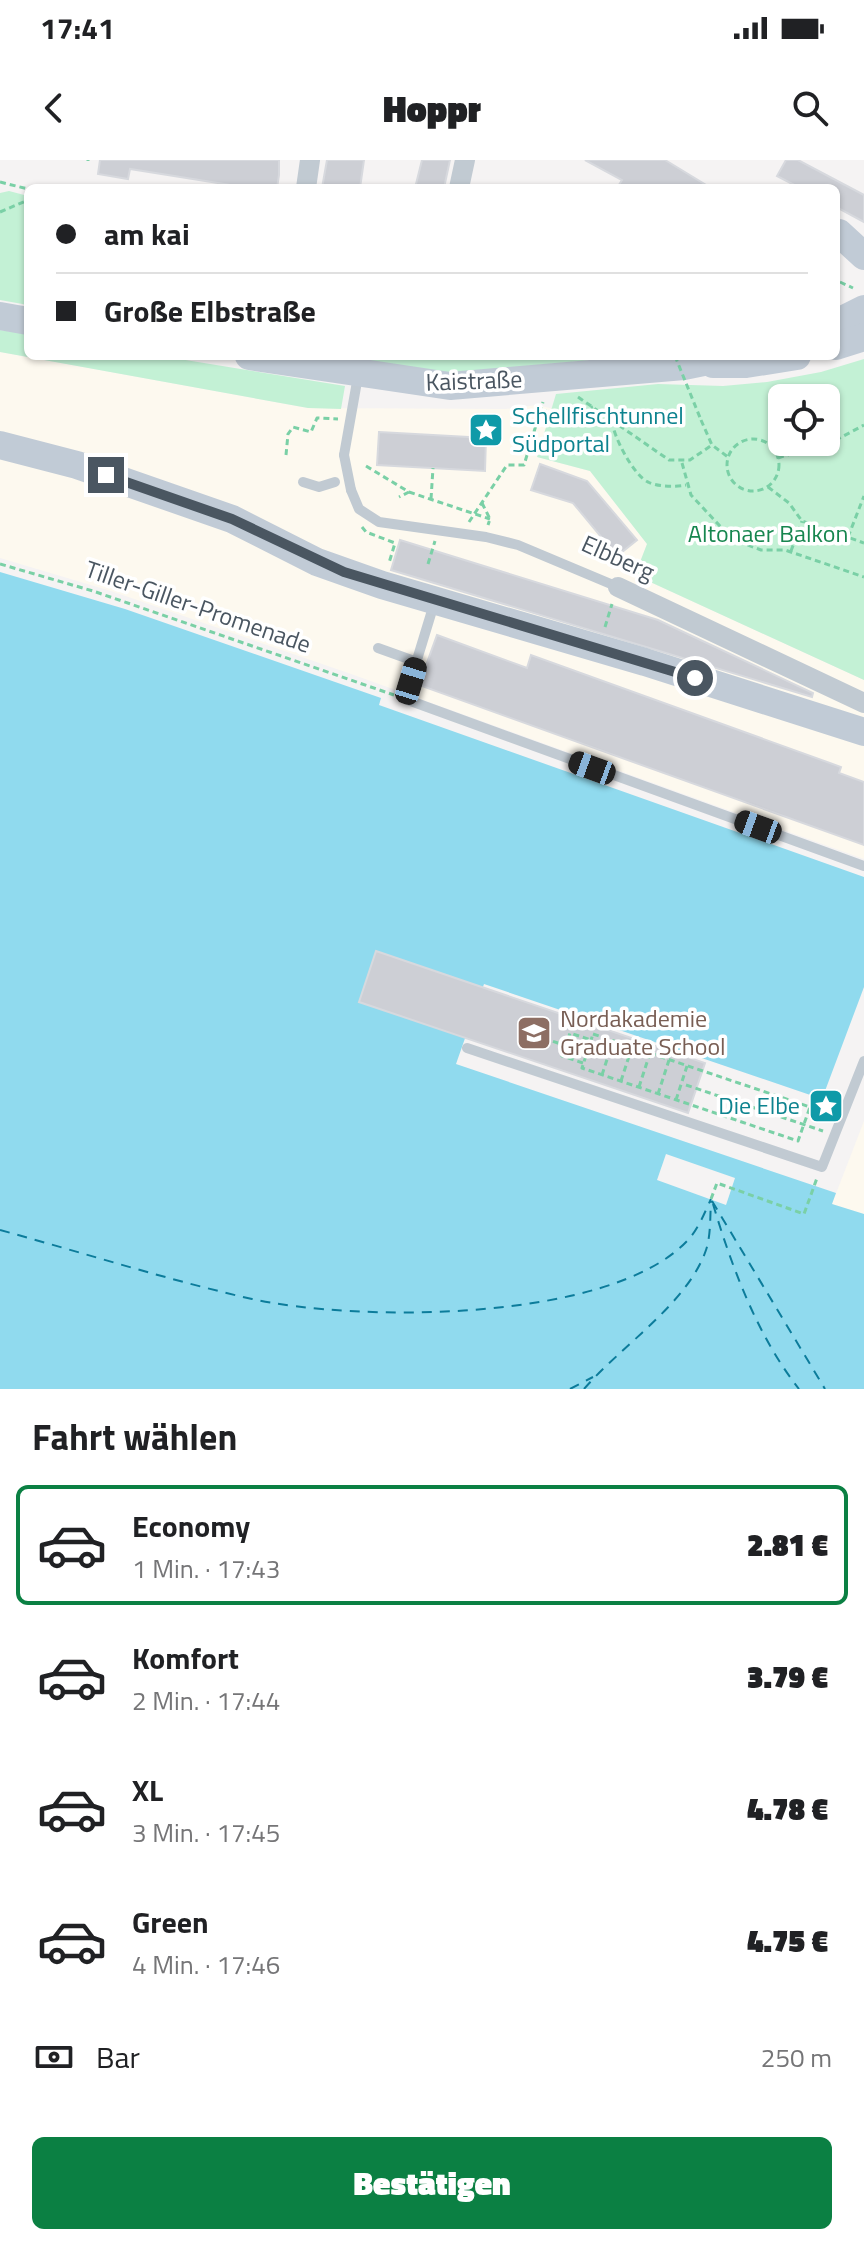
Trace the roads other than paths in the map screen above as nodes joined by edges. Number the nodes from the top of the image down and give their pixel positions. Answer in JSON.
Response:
{"nodes":[{"id":1,"x":310,"y":160,"type":"edge"},
{"id":2,"x":465,"y":160,"type":"edge"},
{"id":3,"x":307,"y":184,"type":"edge"},
{"id":4,"x":460,"y":184,"type":"edge"},
{"id":5,"x":840,"y":233,"type":"edge"},
{"id":6,"x":840,"y":234,"type":"edge"},
{"id":7,"x":864,"y":240,"type":"edge"},
{"id":8,"x":864,"y":256,"type":"edge"},
{"id":9,"x":864,"y":309,"type":"edge"},
{"id":10,"x":0,"y":316,"type":"edge"},
{"id":11,"x":24,"y":320,"type":"edge"},
{"id":12,"x":840,"y":321,"type":"edge"},
{"id":13,"x":864,"y":337,"type":"edge"},
{"id":14,"x":840,"y":345,"type":"edge"},
{"id":15,"x":265,"y":360,"type":"edge"},
{"id":16,"x":688,"y":360,"type":"edge"},
{"id":17,"x":772,"y":360,"type":"edge"},
{"id":18,"x":356,"y":383,"type":"junction"},
{"id":19,"x":0,"y":445,"type":"edge"},
{"id":20,"x":303,"y":482,"type":"dead end"},
{"id":21,"x":335,"y":482,"type":"dead end"},
{"id":22,"x":616,"y":591,"type":"joint"},
{"id":23,"x":434,"y":602,"type":"junction"},
{"id":24,"x":378,"y":648,"type":"dead end"},
{"id":25,"x":417,"y":662,"type":"junction"},
{"id":26,"x":864,"y":703,"type":"edge"},
{"id":27,"x":864,"y":732,"type":"edge"},
{"id":28,"x":864,"y":866,"type":"edge"},
{"id":29,"x":467,"y":1048,"type":"dead end"},
{"id":30,"x":864,"y":1061,"type":"edge"}],
"edges":[{"from":1,"to":3,"type":"street"},
{"from":2,"to":4,"type":"street"},
{"from":5,"to":7,"type":"street"},
{"from":6,"to":8,"type":"street"},
{"from":9,"to":12,"type":"street"},
{"from":10,"to":11,"type":"street"},
{"from":13,"to":14,"type":"street"},
{"from":15,"to":18,"type":"street","name":"Kaistraße"},
{"from":16,"to":17,"type":"street","name":"Kaistraße"},
{"from":16,"to":18,"type":"street","name":"Kaistraße"},
{"from":18,"to":22,"type":"lane","name":"Elbberg","bridge":true},
{"from":19,"to":23,"type":"street"},
{"from":20,"to":21,"type":"lane"},
{"from":22,"to":26,"type":"street","name":"Elbberg"},
{"from":23,"to":25,"type":"lane"},
{"from":23,"to":27,"type":"street"},
{"from":24,"to":25,"type":"lane"},
{"from":25,"to":28,"type":"lane"},
{"from":29,"to":30,"type":"lane"}]}
